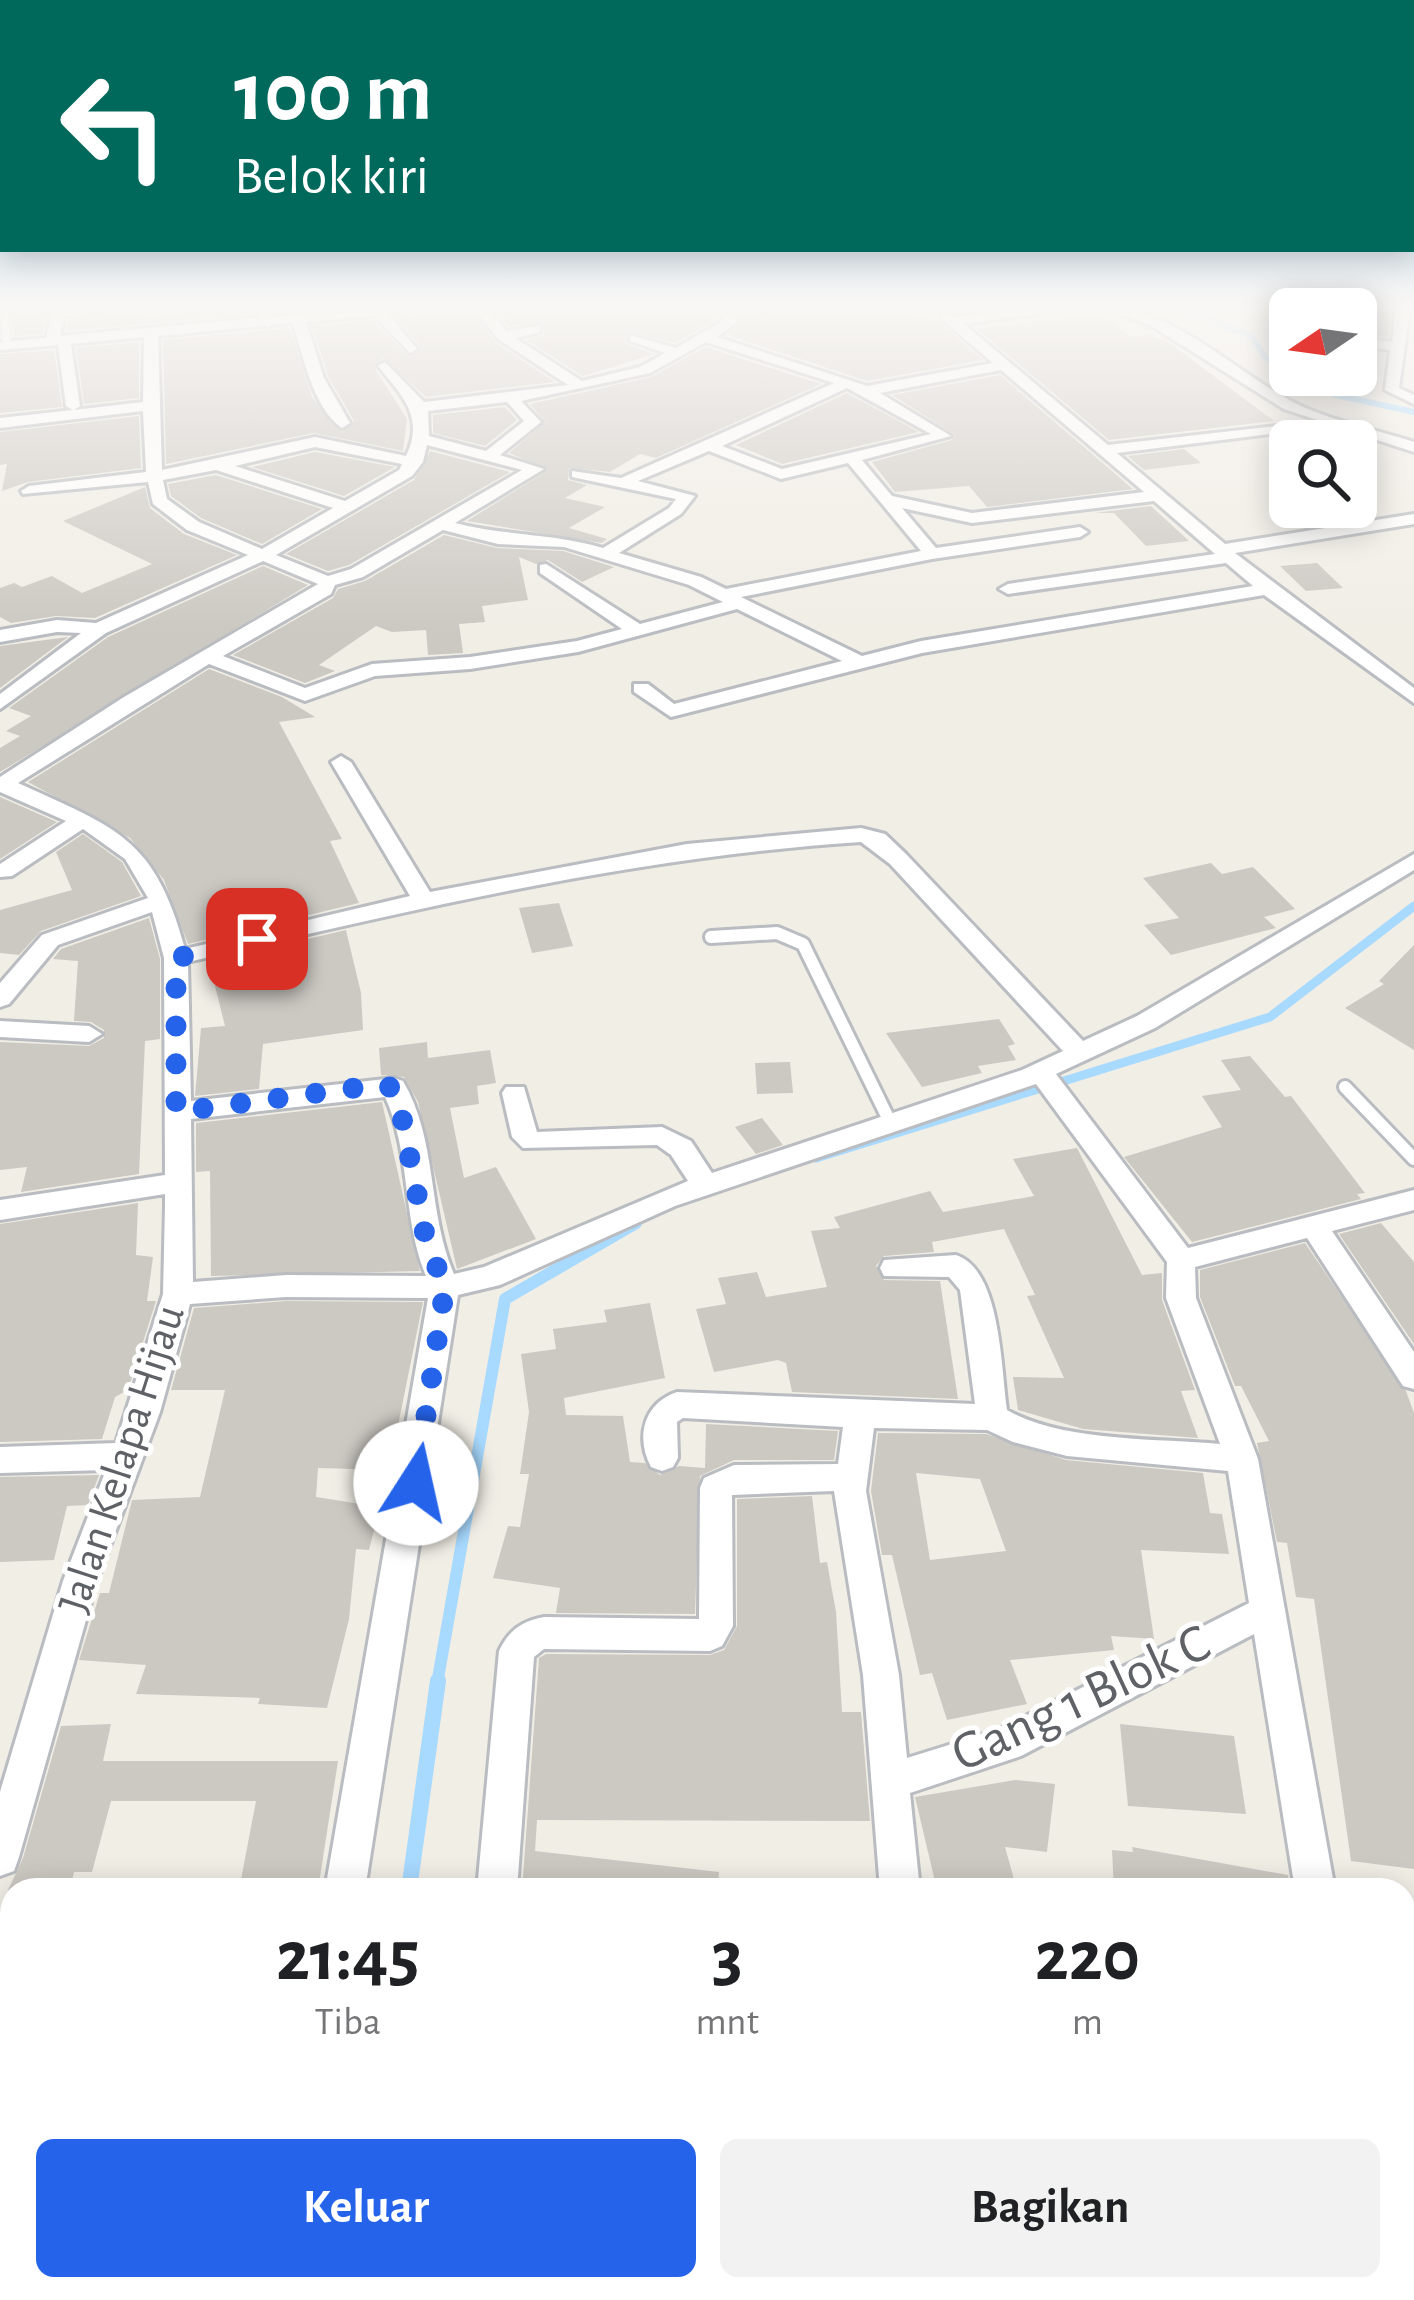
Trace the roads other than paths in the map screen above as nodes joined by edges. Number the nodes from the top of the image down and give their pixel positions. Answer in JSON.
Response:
{"nodes":[{"id":1,"x":68,"y":415,"type":"edge"},
{"id":2,"x":150,"y":415,"type":"edge"},
{"id":3,"x":338,"y":415,"type":"edge"},
{"id":4,"x":421,"y":415,"type":"edge"},
{"id":5,"x":527,"y":415,"type":"edge"},
{"id":6,"x":785,"y":415,"type":"edge"},
{"id":7,"x":904,"y":415,"type":"edge"},
{"id":8,"x":1061,"y":415,"type":"edge"},
{"id":9,"x":0,"y":423,"type":"edge"},
{"id":10,"x":342,"y":423,"type":"dead end"},
{"id":11,"x":1269,"y":432,"type":"edge"},
{"id":12,"x":1377,"y":435,"type":"edge"},
{"id":13,"x":422,"y":439,"type":"junction"},
{"id":14,"x":709,"y":446,"type":"junction"},
{"id":15,"x":1414,"y":447,"type":"edge"},
{"id":16,"x":1105,"y":450,"type":"junction"},
{"id":17,"x":493,"y":453,"type":"junction"},
{"id":18,"x":853,"y":459,"type":"junction"},
{"id":19,"x":415,"y":462,"type":"junction"},
{"id":20,"x":219,"y":466,"type":"junction"},
{"id":21,"x":578,"y":474,"type":"dead end"},
{"id":22,"x":153,"y":476,"type":"junction"},
{"id":23,"x":628,"y":480,"type":"junction"},
{"id":24,"x":28,"y":491,"type":"dead end"},
{"id":25,"x":1153,"y":496,"type":"junction"},
{"id":26,"x":884,"y":499,"type":"junction"},
{"id":27,"x":351,"y":508,"type":"junction"},
{"id":28,"x":1414,"y":519,"type":"edge"},
{"id":29,"x":440,"y":524,"type":"junction"},
{"id":30,"x":1080,"y":532,"type":"dead end"},
{"id":31,"x":606,"y":553,"type":"junction"},
{"id":32,"x":932,"y":554,"type":"junction"},
{"id":33,"x":1224,"y":554,"type":"junction"},
{"id":34,"x":263,"y":555,"type":"junction"},
{"id":35,"x":546,"y":569,"type":"dead end"},
{"id":36,"x":328,"y":582,"type":"junction"},
{"id":37,"x":1008,"y":589,"type":"dead end"},
{"id":38,"x":1267,"y":589,"type":"junction"},
{"id":39,"x":736,"y":598,"type":"junction"},
{"id":40,"x":99,"y":629,"type":"junction"},
{"id":41,"x":638,"y":631,"type":"junction"},
{"id":42,"x":0,"y":636,"type":"edge"},
{"id":43,"x":207,"y":657,"type":"junction"},
{"id":44,"x":862,"y":664,"type":"junction"},
{"id":45,"x":641,"y":688,"type":"dead end"},
{"id":46,"x":1414,"y":698,"type":"edge"},
{"id":47,"x":0,"y":703,"type":"edge"},
{"id":48,"x":341,"y":762,"type":"dead end"},
{"id":49,"x":1,"y":784,"type":"edge"},
{"id":50,"x":82,"y":820,"type":"junction"},
{"id":51,"x":1414,"y":861,"type":"edge"},
{"id":52,"x":4,"y":871,"type":"dead end"},
{"id":53,"x":422,"y":896,"type":"junction"},
{"id":54,"x":161,"y":901,"type":"junction"},
{"id":55,"x":711,"y":938,"type":"dead end"},
{"id":56,"x":176,"y":958,"type":"junction"},
{"id":57,"x":12,"y":965,"type":"edge"},
{"id":58,"x":0,"y":999,"type":"edge"},
{"id":59,"x":0,"y":1029,"type":"edge"},
{"id":60,"x":89,"y":1034,"type":"dead end"},
{"id":61,"x":1078,"y":1052,"type":"junction"},
{"id":62,"x":1044,"y":1075,"type":"junction"},
{"id":63,"x":1345,"y":1087,"type":"dead end"},
{"id":64,"x":514,"y":1093,"type":"dead end"},
{"id":65,"x":176,"y":1112,"type":"junction"},
{"id":66,"x":891,"y":1124,"type":"junction"},
{"id":67,"x":1414,"y":1159,"type":"edge"},
{"id":68,"x":176,"y":1183,"type":"junction"},
{"id":69,"x":705,"y":1184,"type":"junction"},
{"id":70,"x":1414,"y":1200,"type":"edge"},
{"id":71,"x":0,"y":1210,"type":"edge"},
{"id":72,"x":1314,"y":1226,"type":"junction"},
{"id":73,"x":1181,"y":1260,"type":"junction"},
{"id":74,"x":894,"y":1268,"type":"dead end"},
{"id":75,"x":445,"y":1287,"type":"junction"},
{"id":76,"x":178,"y":1294,"type":"junction"},
{"id":77,"x":1414,"y":1377,"type":"edge"},
{"id":78,"x":860,"y":1415,"type":"junction"},
{"id":79,"x":992,"y":1417,"type":"junction"},
{"id":80,"x":128,"y":1456,"type":"junction"},
{"id":81,"x":662,"y":1458,"type":"dead end"},
{"id":82,"x":1242,"y":1459,"type":"junction"},
{"id":83,"x":0,"y":1460,"type":"edge"},
{"id":84,"x":849,"y":1477,"type":"junction"},
{"id":85,"x":1268,"y":1610,"type":"junction"},
{"id":86,"x":891,"y":1781,"type":"junction"},
{"id":87,"x":0,"y":1857,"type":"edge"},
{"id":88,"x":347,"y":1878,"type":"edge"},
{"id":89,"x":497,"y":1878,"type":"edge"},
{"id":90,"x":899,"y":1878,"type":"edge"},
{"id":91,"x":1313,"y":1878,"type":"edge"}],
"edges":[{"from":1,"to":9,"type":"street"},
{"from":2,"to":22,"type":"street"},
{"from":3,"to":10,"type":"street"},
{"from":4,"to":13,"type":"street"},
{"from":5,"to":17,"type":"street"},
{"from":6,"to":14,"type":"street"},
{"from":7,"to":18,"type":"street"},
{"from":8,"to":16,"type":"street"},
{"from":11,"to":16,"type":"street"},
{"from":12,"to":15,"type":"street"},
{"from":13,"to":17,"type":"street"},
{"from":13,"to":19,"type":"street"},
{"from":14,"to":18,"type":"street"},
{"from":14,"to":23,"type":"street"},
{"from":16,"to":25,"type":"street"},
{"from":17,"to":29,"type":"street"},
{"from":18,"to":26,"type":"street"},
{"from":19,"to":20,"type":"street"},
{"from":19,"to":27,"type":"street"},
{"from":20,"to":22,"type":"street"},
{"from":20,"to":27,"type":"street"},
{"from":21,"to":23,"type":"street"},
{"from":22,"to":24,"type":"street"},
{"from":22,"to":34,"type":"street"},
{"from":23,"to":31,"type":"street"},
{"from":25,"to":26,"type":"street"},
{"from":25,"to":33,"type":"street"},
{"from":26,"to":32,"type":"street"},
{"from":27,"to":34,"type":"street"},
{"from":28,"to":33,"type":"street"},
{"from":29,"to":31,"type":"street"},
{"from":29,"to":36,"type":"street"},
{"from":30,"to":32,"type":"street"},
{"from":31,"to":39,"type":"street"},
{"from":32,"to":39,"type":"street"},
{"from":33,"to":37,"type":"street"},
{"from":33,"to":38,"type":"street"},
{"from":34,"to":36,"type":"street"},
{"from":34,"to":40,"type":"street"},
{"from":35,"to":41,"type":"street"},
{"from":36,"to":43,"type":"street"},
{"from":38,"to":44,"type":"street"},
{"from":38,"to":46,"type":"street"},
{"from":39,"to":41,"type":"street"},
{"from":39,"to":44,"type":"street"},
{"from":40,"to":42,"type":"street"},
{"from":40,"to":47,"type":"street"},
{"from":41,"to":43,"type":"street"},
{"from":43,"to":49,"type":"street"},
{"from":44,"to":45,"type":"street"},
{"from":48,"to":53,"type":"street"},
{"from":49,"to":50,"type":"street","name":"Jalan Kelapa Hijau"},
{"from":50,"to":52,"type":"street"},
{"from":50,"to":54,"type":"street","name":"Jalan Kelapa Hijau"},
{"from":51,"to":61,"type":"street"},
{"from":53,"to":56,"type":"street"},
{"from":53,"to":61,"type":"street"},
{"from":54,"to":56,"type":"street","name":"Jalan Kelapa Hijau"},
{"from":54,"to":57,"type":"street"},
{"from":55,"to":66,"type":"lane"},
{"from":56,"to":65,"type":"street","name":"Jalan Kelapa Hijau"},
{"from":57,"to":58,"type":"street"},
{"from":59,"to":60,"type":"street"},
{"from":61,"to":62,"type":"street"},
{"from":62,"to":66,"type":"street"},
{"from":62,"to":73,"type":"street"},
{"from":63,"to":67,"type":"lane"},
{"from":64,"to":69,"type":"street"},
{"from":65,"to":68,"type":"street","name":"Jalan Kelapa Hijau"},
{"from":65,"to":75,"type":"street"},
{"from":66,"to":69,"type":"street"},
{"from":68,"to":71,"type":"street"},
{"from":68,"to":76,"type":"street","name":"Jalan Kelapa Hijau"},
{"from":69,"to":75,"type":"street"},
{"from":70,"to":72,"type":"street"},
{"from":72,"to":73,"type":"street"},
{"from":72,"to":77,"type":"street"},
{"from":73,"to":82,"type":"street"},
{"from":74,"to":79,"type":"street"},
{"from":75,"to":76,"type":"street"},
{"from":75,"to":88,"type":"street"},
{"from":76,"to":80,"type":"street","name":"Jalan Kelapa Hijau"},
{"from":78,"to":79,"type":"street"},
{"from":78,"to":81,"type":"street"},
{"from":78,"to":84,"type":"street"},
{"from":79,"to":82,"type":"street"},
{"from":80,"to":83,"type":"street"},
{"from":80,"to":87,"type":"street","name":"Jalan Kelapa Hijau"},
{"from":82,"to":85,"type":"street"},
{"from":84,"to":86,"type":"street"},
{"from":84,"to":89,"type":"street"},
{"from":85,"to":86,"type":"street","name":"Gang 1 Blok C"},
{"from":85,"to":91,"type":"street"},
{"from":86,"to":90,"type":"street"}]}
